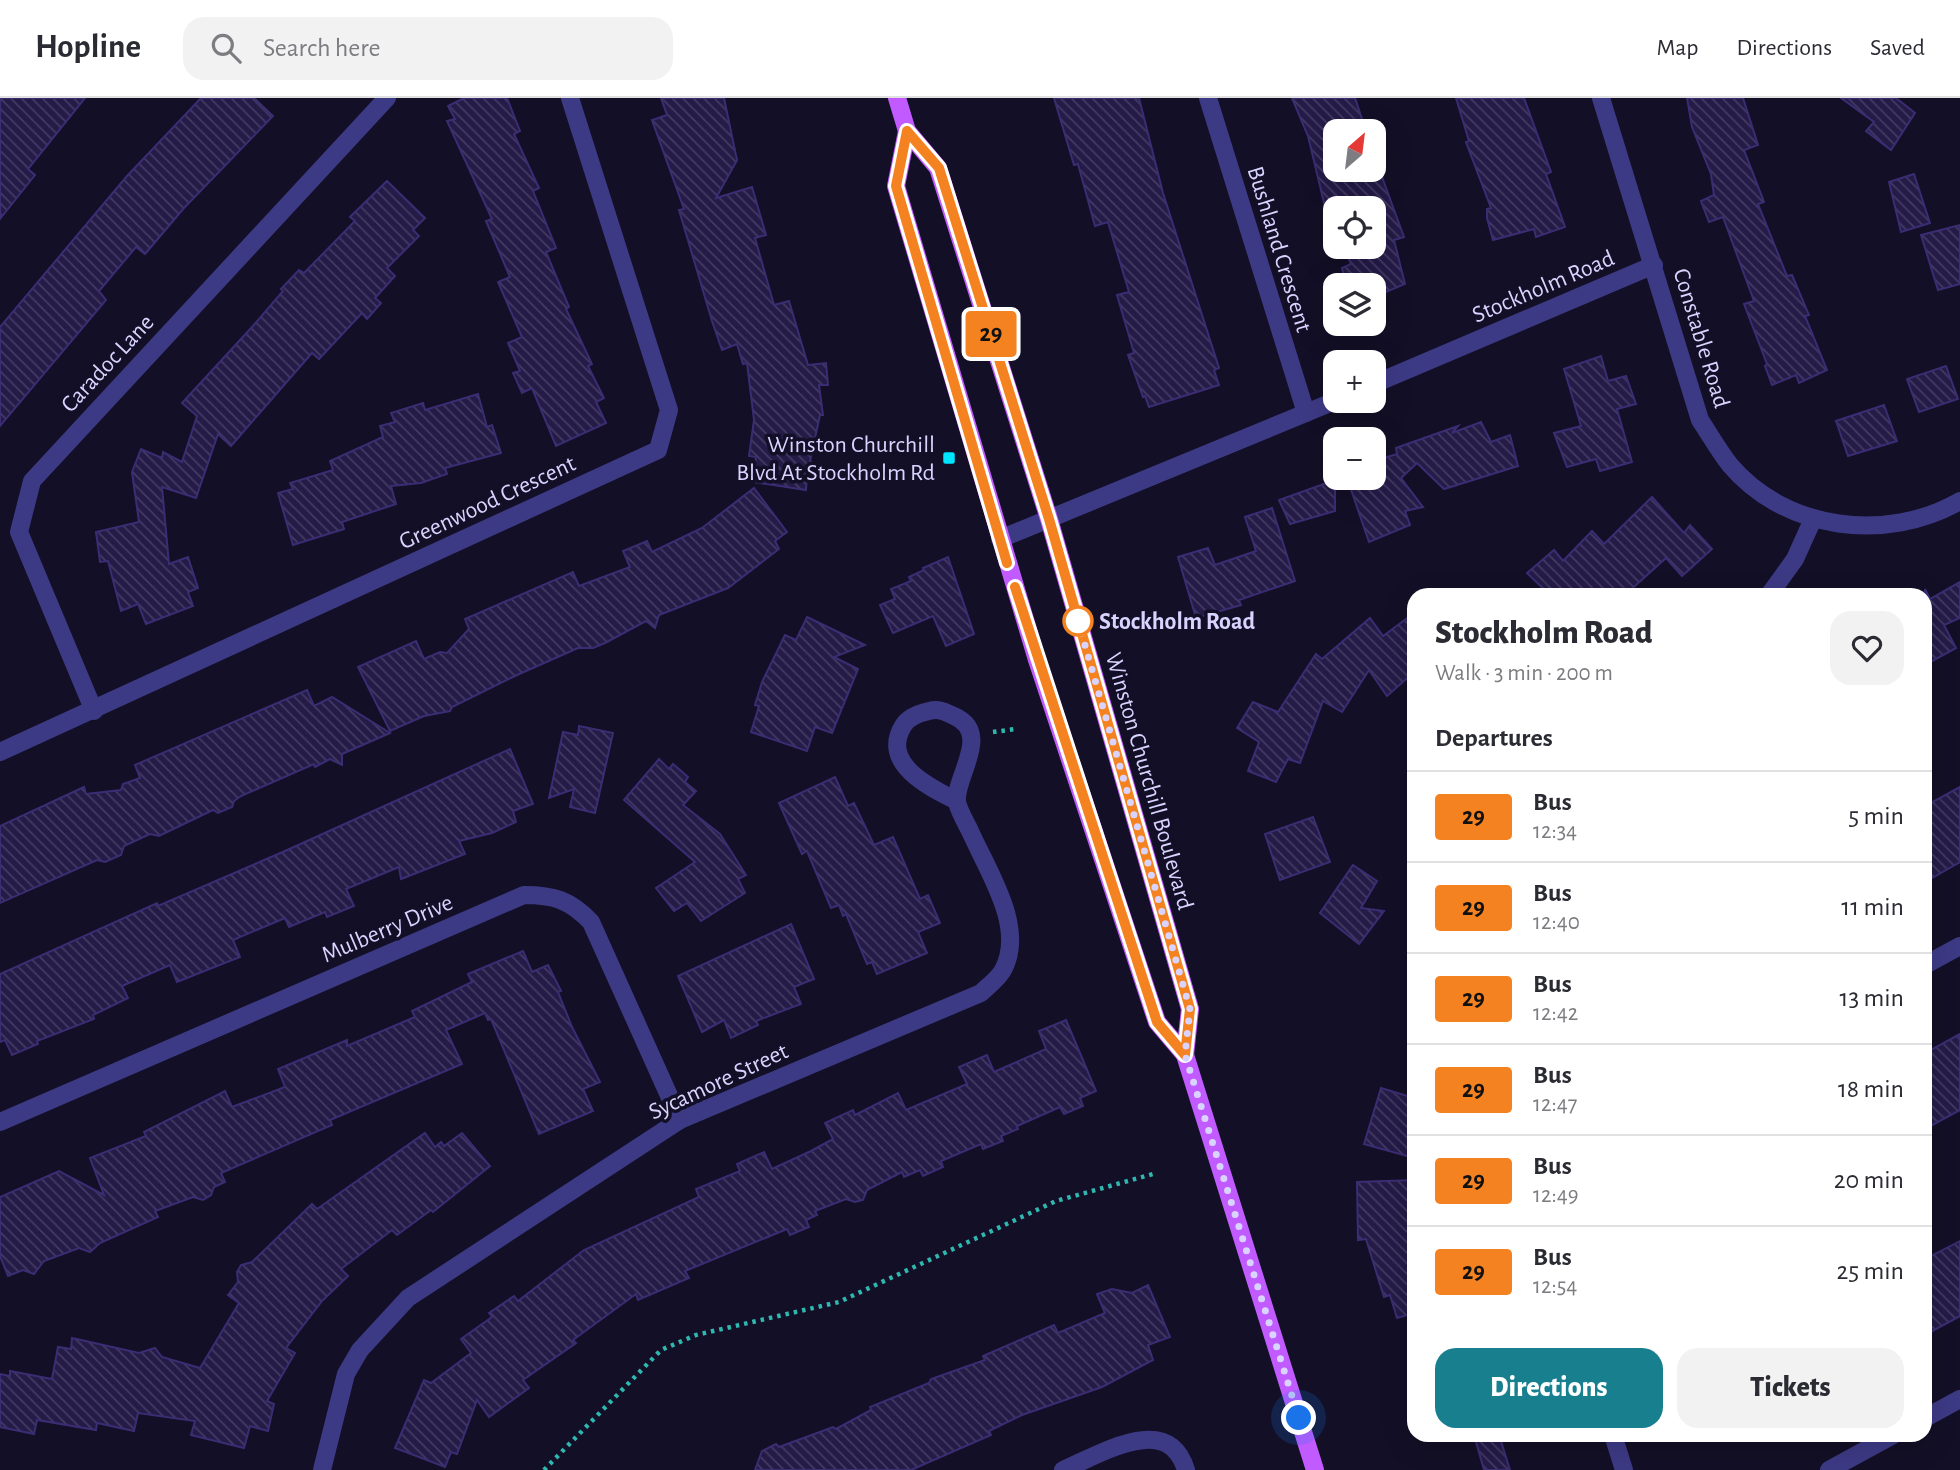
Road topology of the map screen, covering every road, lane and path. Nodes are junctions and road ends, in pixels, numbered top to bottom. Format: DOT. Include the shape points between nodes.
graph roads {
  1 [pos="387,98"];
  2 [pos="570,98"];
  3 [pos="897,98"];
  4 [pos="1208,98"];
  5 [pos="1601,98"];
  6 [pos="907,131"];
  7 [pos="1654,265"];
  8 [pos="1386,379"];
  9 [pos="1323,406"];
  10 [pos="1306,413"];
  11 [pos="1960,501"];
  12 [pos="1049,519"];
  13 [pos="1813,519"];
  14 [pos="1000,539"];
  15 [pos="1774,588"];
  16 [pos="94,711"];
  17 [pos="0,752"];
  18 [pos="957,801"];
  19 [pos="1960,946"];
  20 [pos="1932,961"];
  21 [pos="1185,1055"];
  22 [pos="680,1120"];
  23 [pos="0,1122"];
  24 [pos="1153,1174"];
  25 [pos="1960,1399"];
  26 [pos="1932,1414"];
  27 [pos="1615,1442"];
  28 [pos="1881,1442"];
  29 [pos="322,1470"];
  30 [pos="544,1470"];
  31 [pos="1063,1470"];
  32 [pos="1186,1470"];
  33 [pos="1315,1470"];
  34 [pos="1624,1470"];
  35 [pos="1829,1470"];
  1 -- 16 [label="street, Caradoc Lane" via="32,481 19,532"];
  2 -- 16 [label="street, Greenwood Crescent" via="669,410 658,450"];
  3 -- 6 [label="main road, Winston Churchill Boulevard"];
  4 -- 10 [label="street, Bushland Crescent"];
  5 -- 7 [label="street, Constable Road"];
  6 -- 12 [label="main road, Winston Churchill Boulevard" via="939,168"];
  6 -- 14 [label="main road, Winston Churchill Boulevard" via="896,186"];
  7 -- 8 [label="street, Stockholm Road"];
  7 -- 13 [label="street, Constable Road" via="1700,420 1731,466 1766,496"];
  9 -- 10 [label="street"];
  10 -- 12 [label="street"];
  11 -- 13 [label="street, Constable Road" via="1936,515 1889,525 1859,527"];
  12 -- 14 [label="street"];
  12 -- 21 [label="main road, Winston Churchill Boulevard" via="1190,1009"];
  13 -- 15 [label="street" via="1795,559"];
  14 -- 21 [label="main road, Winston Churchill Boulevard" via="1157,1022"];
  16 -- 17 [label="street, Greenwood Crescent"];
  18 -- 18 [label="street" via="969,761 971,734 961,719 938,709 917,713 903,725 897,744 903,765 923,784"];
  18 -- 22 [label="street, Sycamore Street" via="1009,922 1010,952 1002,973 981,993"];
  19 -- 20 [label="street"];
  21 -- 33 [label="main road, Winston Churchill Boulevard"];
  22 -- 23 [label="street, Mulberry Drive" via="591,922 576,906 552,895 524,895"];
  22 -- 29 [label="street, Sycamore Street" via="408,1298 359,1350 346,1374"];
  24 -- 30 [label="path" via="1056,1201 839,1302 695,1335 660,1350"];
  25 -- 26 [label="street"];
  27 -- 34 [label="street"];
  28 -- 35 [label="street"];
  31 -- 32 [label="street" via="1126,1443 1153,1438 1170,1444"];
}
